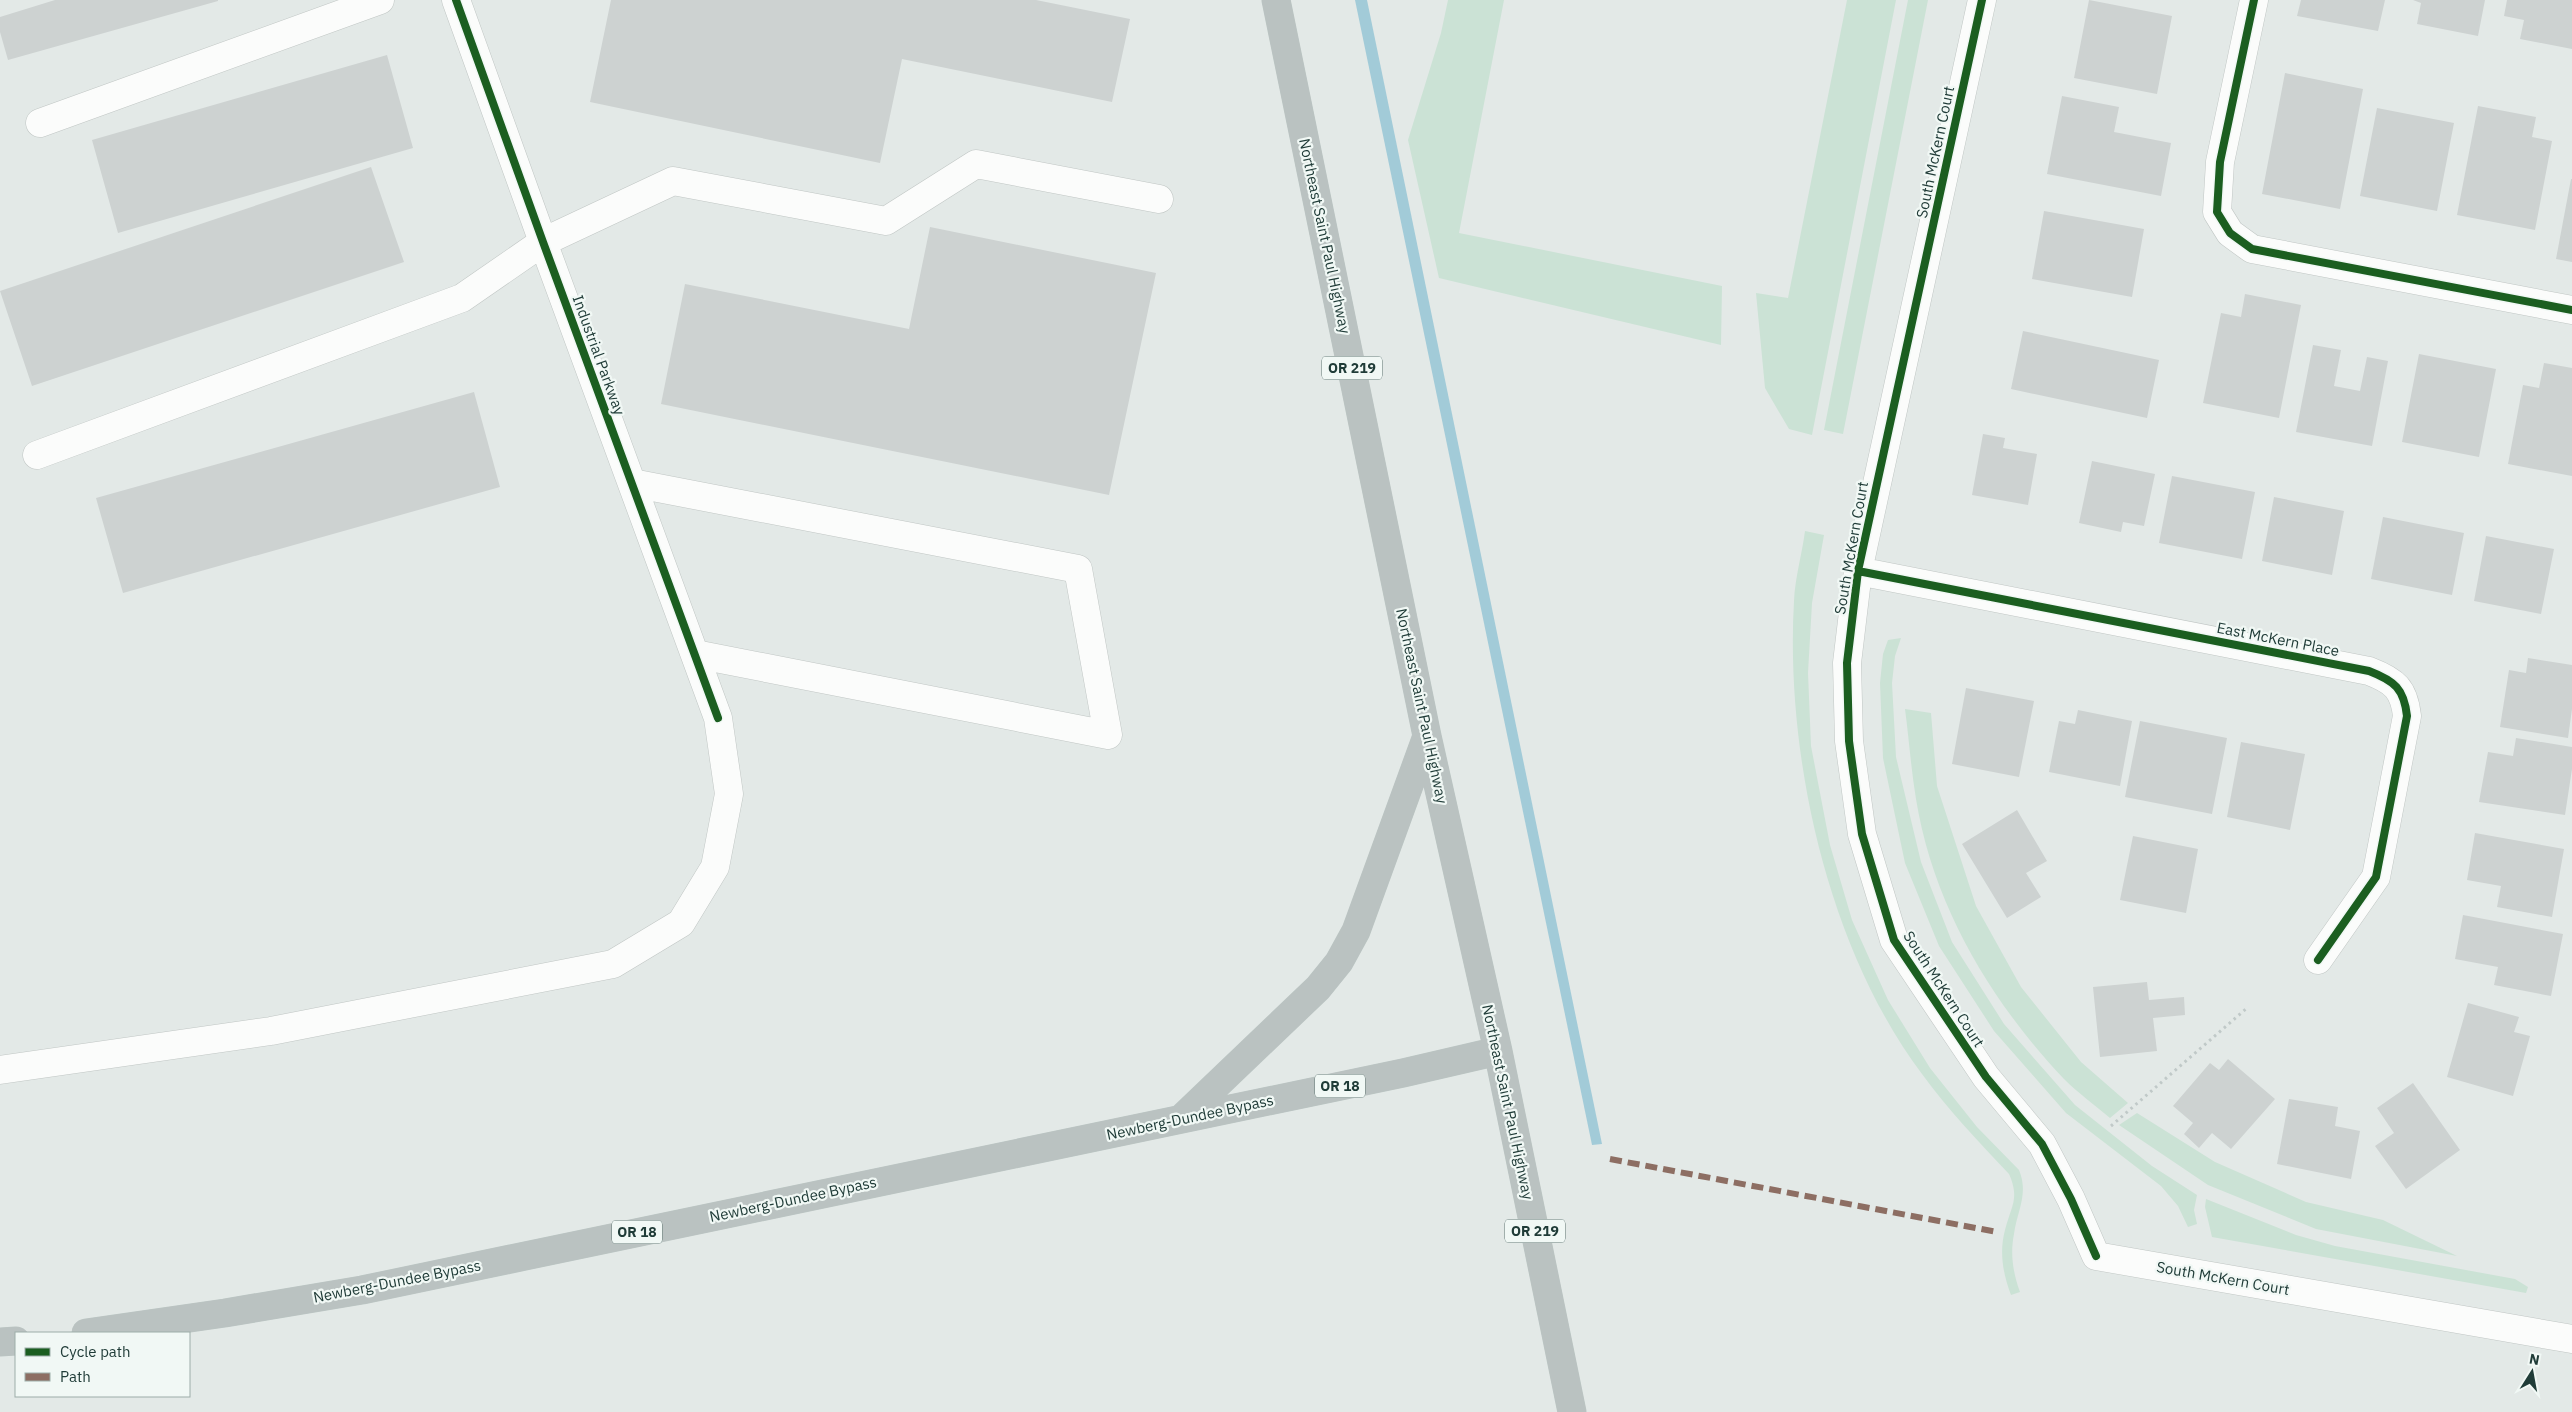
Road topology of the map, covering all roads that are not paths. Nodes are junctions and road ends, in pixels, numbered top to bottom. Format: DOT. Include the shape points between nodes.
graph roads {
  1 [pos="380,0"];
  2 [pos="456,0"];
  3 [pos="1276,0"];
  4 [pos="1982,0"];
  5 [pos="2254,0"];
  6 [pos="40,123"];
  7 [pos="1159,199"];
  8 [pos="543,242"];
  9 [pos="2572,310"];
  10 [pos="37,455"];
  11 [pos="632,483"];
  12 [pos="1858,571"];
  13 [pos="695,654"];
  14 [pos="1427,736"];
  15 [pos="2318,960"];
  16 [pos="1498,1051"];
  17 [pos="0,1070"];
  18 [pos="1182,1118"];
  19 [pos="93,1332"];
  20 [pos="2572,1339"];
  21 [pos="15,1341"];
  22 [pos="0,1342"];
  23 [pos="1572,1412"];
  1 -- 6 [label="street"];
  2 -- 8 [label="street, Industrial Parkway"];
  3 -- 14 [label="highway, Northeast Saint Paul Highway / OR 219"];
  4 -- 12 [label="street, South McKern Court"];
  5 -- 9 [label="street" via="2220,162 2217,212 2230,233 2252,249"];
  7 -- 8 [label="street" via="976,164 886,221 673,181"];
  8 -- 10 [label="street" via="462,298"];
  8 -- 11 [label="street, Industrial Parkway"];
  11 -- 13 [label="street, Industrial Parkway"];
  11 -- 13 [label="street" via="1078,568 1108,735"];
  12 -- 15 [label="street, East McKern Place" via="2360,669 2387,678 2399,689 2406,702 2407,716 2376,877"];
  12 -- 20 [label="street, South McKern Court" via="1847,663 1848,741 1862,834 1894,940 1986,1077 2042,1144 2071,1198 2096,1256"];
  13 -- 17 [label="street, Industrial Parkway" via="718,718 729,794 715,867 681,922 612,964 271,1031"];
  14 -- 16 [label="highway, Northeast Saint Paul Highway / OR 219"];
  14 -- 18 [label="highway" via="1356,931 1339,962 1318,988"];
  16 -- 18 [label="highway, Newberg-Dundee Bypass / OR 18"];
  16 -- 23 [label="highway, Northeast Saint Paul Highway / OR 219"];
  18 -- 19 [label="highway, Newberg-Dundee Bypass / OR 18" via="362,1290"];
  21 -- 22 [label="highway"];
}
